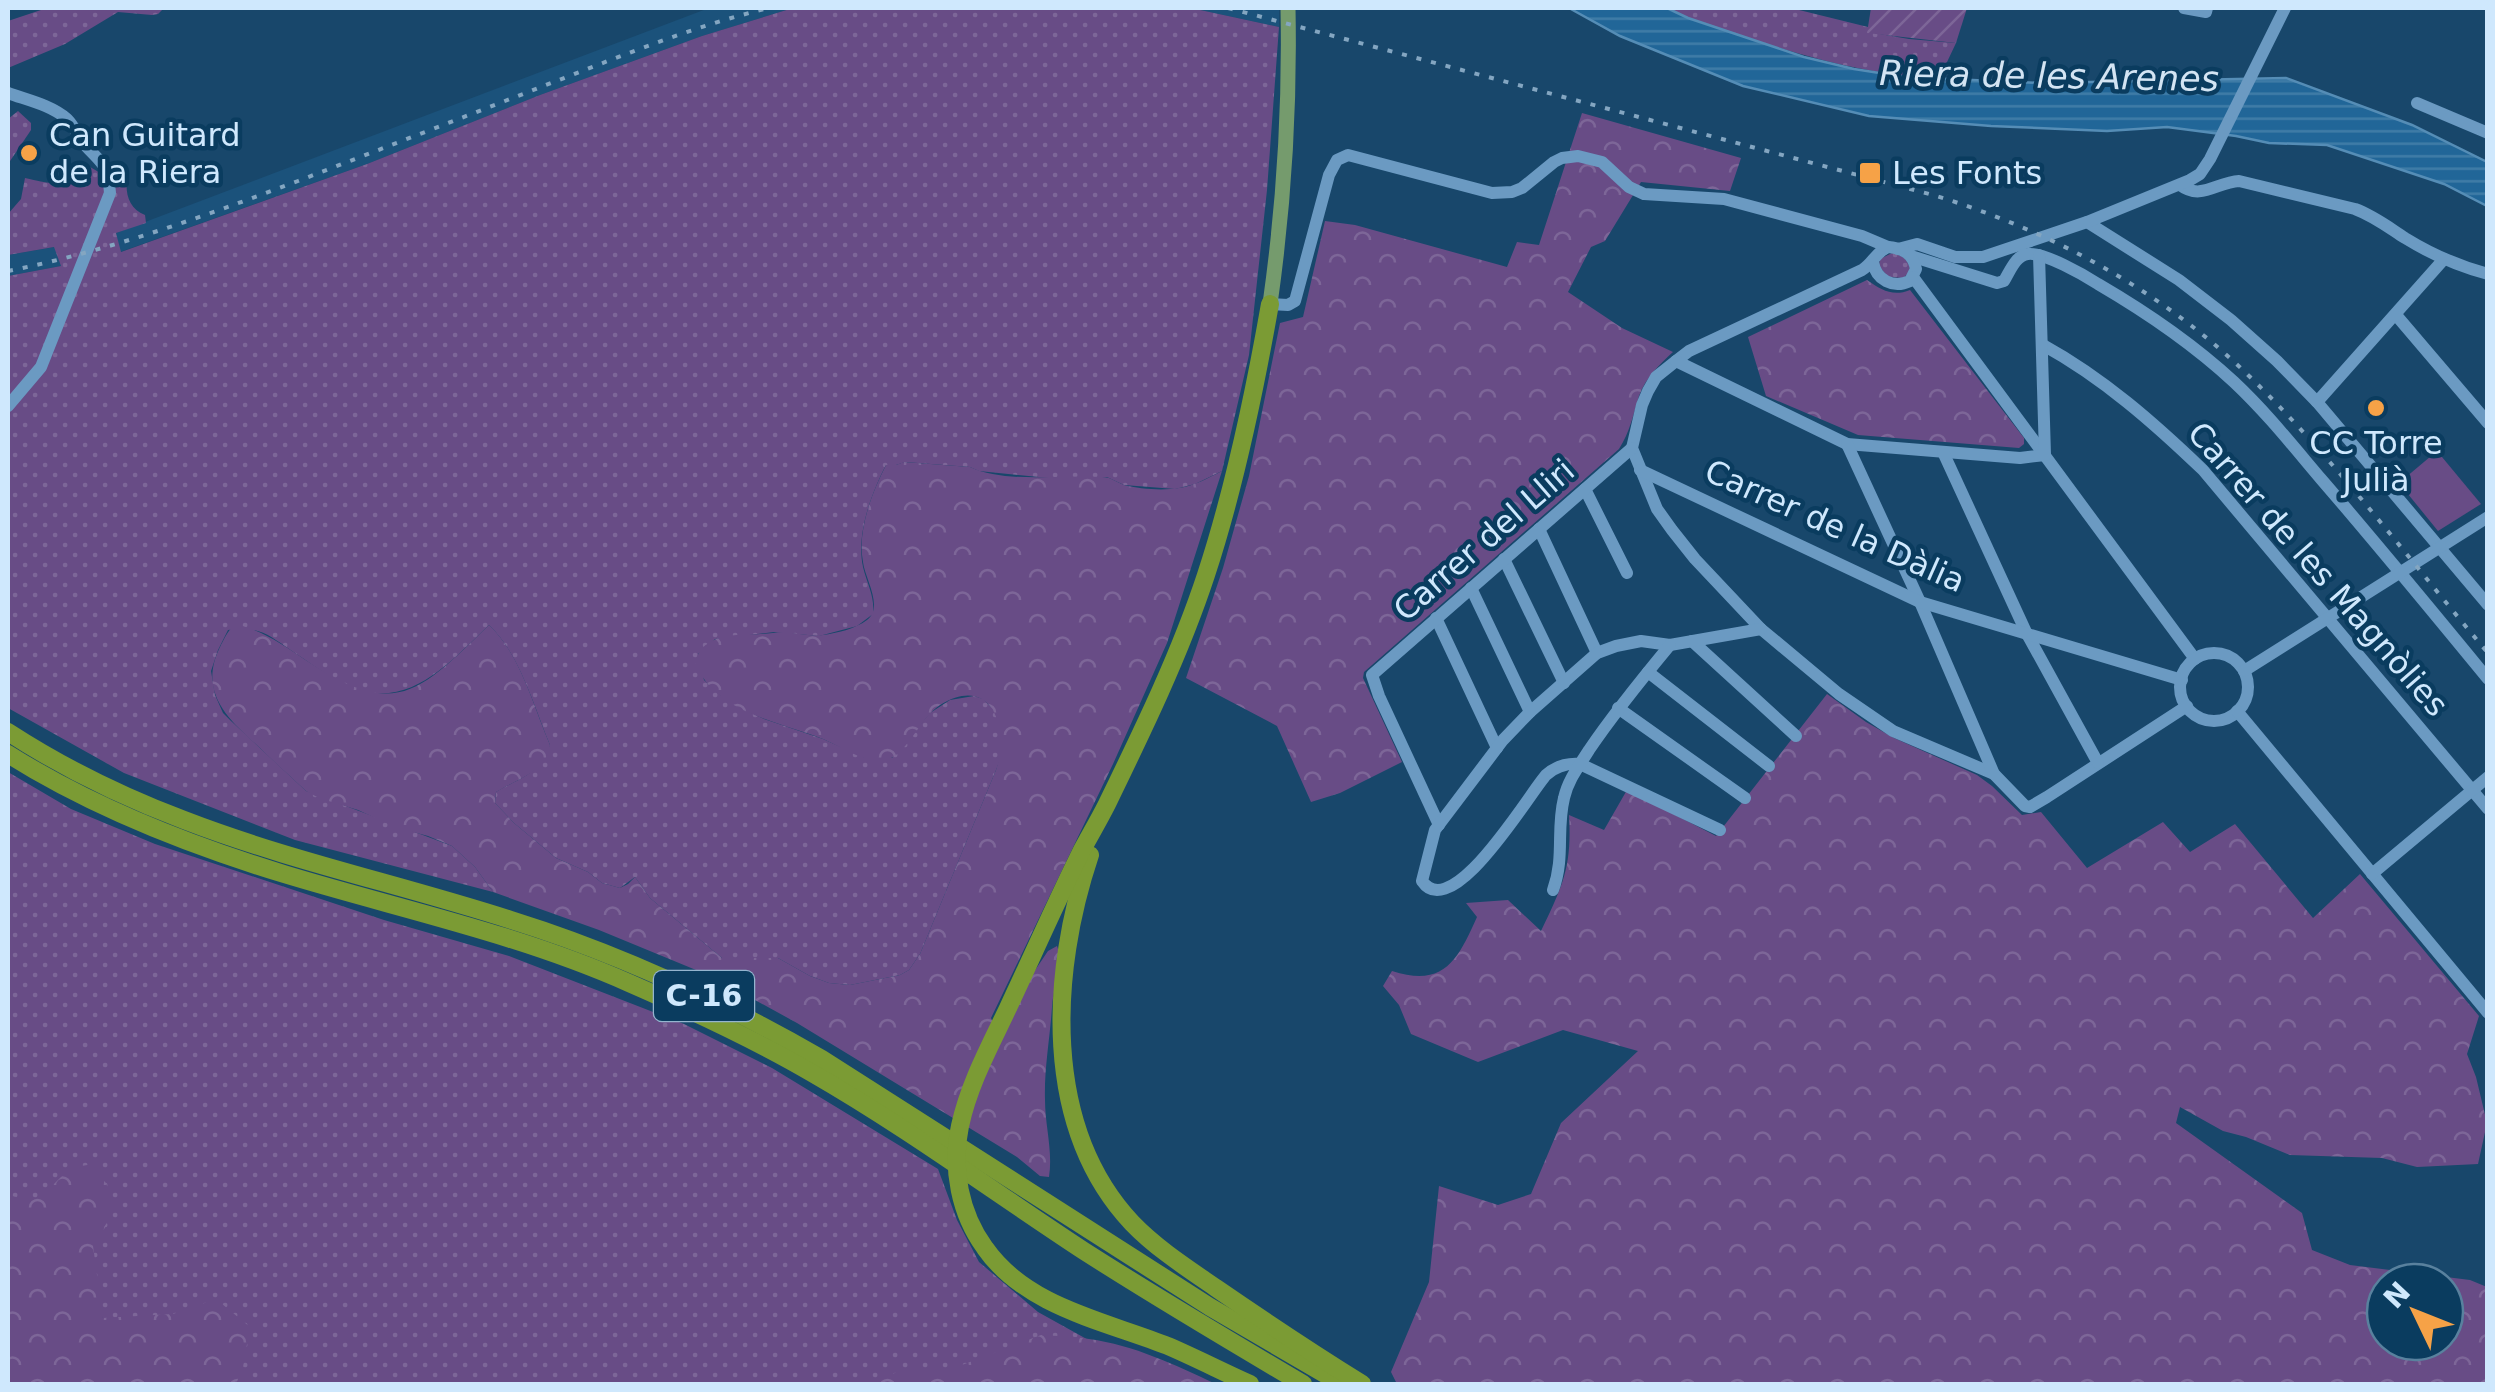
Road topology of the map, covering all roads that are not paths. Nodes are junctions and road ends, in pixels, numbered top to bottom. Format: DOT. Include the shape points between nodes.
graph roads {
  1 [pos="1288,8"];
  2 [pos="2184,8"];
  3 [pos="2285,8"];
  4 [pos="2206,10"];
  5 [pos="8,94"];
  6 [pos="2417,102"];
  7 [pos="2488,133"];
  8 [pos="2180,185"];
  9 [pos="2087,222"];
  10 [pos="1893,248"];
  11 [pos="1911,256"];
  12 [pos="2039,256"];
  13 [pos="2444,259"];
  14 [pos="1873,262"];
  15 [pos="2488,274"];
  16 [pos="1913,278"];
  17 [pos="1270,304"];
  18 [pos="2396,315"];
  19 [pos="2043,346"];
  20 [pos="1676,361"];
  21 [pos="2317,402"];
  22 [pos="8,406"];
  23 [pos="2488,422"];
  24 [pos="1847,444"];
  25 [pos="1632,448"];
  26 [pos="1943,452"];
  27 [pos="2045,456"];
  28 [pos="1640,470"];
  29 [pos="1586,489"];
  30 [pos="2488,517"];
  31 [pos="1539,529"];
  32 [pos="1504,559"];
  33 [pos="1627,573"];
  34 [pos="1471,588"];
  35 [pos="1920,602"];
  36 [pos="2488,605"];
  37 [pos="1436,618"];
  38 [pos="2328,618"];
  39 [pos="1761,629"];
  40 [pos="2026,632"];
  41 [pos="1692,642"];
  42 [pos="1670,646"];
  43 [pos="1597,654"];
  44 [pos="2195,659"];
  45 [pos="2244,671"];
  46 [pos="1648,672"];
  47 [pos="2488,679"];
  48 [pos="2182,680"];
  49 [pos="1564,683"];
  50 [pos="2187,706"];
  51 [pos="1618,708"];
  52 [pos="2237,711"];
  53 [pos="1530,712"];
  54 [pos="8,732"];
  55 [pos="1796,736"];
  56 [pos="1497,748"];
  57 [pos="8,754"];
  58 [pos="2098,763"];
  59 [pos="1580,764"];
  60 [pos="1769,766"];
  61 [pos="1994,774"];
  62 [pos="2488,778"];
  63 [pos="2472,790"];
  64 [pos="1745,798"];
  65 [pos="1105,808"];
  66 [pos="2488,809"];
  67 [pos="1438,825"];
  68 [pos="1720,830"];
  69 [pos="2372,874"];
  70 [pos="1553,890"];
  71 [pos="2488,1013"];
  72 [pos="1250,1384"];
  73 [pos="1303,1384"];
  74 [pos="1342,1384"];
  75 [pos="1362,1384"];
  1 -- 17 [label="main road" via="1284,184"];
  2 -- 4 [label="street"];
  3 -- 8 [label="street" via="2210,159"];
  5 -- 22 [label="street" via="64,117 108,170 110,193 41,367"];
  6 -- 7 [label="street"];
  8 -- 9 [label="street"];
  8 -- 13 [label="street" via="2200,193 2239,181 2355,209"];
  9 -- 10 [label="street" via="1982,258 1917,244"];
  9 -- 21 [label="street" via="2232,320"];
  10 -- 11 [label="street"];
  10 -- 14 [label="street" via="1878,252"];
  10 -- 17 [label="street" via="1724,199 1644,194 1602,162 1578,156 1562,158 1522,188 1504,193 1342,156 1329,174 1295,301"];
  11 -- 12 [label="street" via="1997,283 2026,253"];
  11 -- 16 [label="street"];
  12 -- 19 [label="street"];
  12 -- 47 [label="street" via="2140,308 2234,382"];
  13 -- 15 [label="street"];
  13 -- 18 [label="street"];
  14 -- 16 [label="street" via="1886,282 1900,285"];
  14 -- 20 [label="street"];
  16 -- 27 [label="street"];
  17 -- 65 [label="highway" via="1241,450 1205,578"];
  18 -- 21 [label="street"];
  18 -- 23 [label="street"];
  19 -- 27 [label="street"];
  19 -- 38 [label="street, Carrer de les Magnòlies" via="2167,436"];
  20 -- 24 [label="street"];
  20 -- 25 [label="street" via="1648,391"];
  21 -- 36 [label="street"];
  24 -- 26 [label="street"];
  24 -- 35 [label="street"];
  25 -- 28 [label="street"];
  25 -- 29 [label="street, Carrer del Lliri"];
  26 -- 27 [label="street"];
  26 -- 40 [label="street"];
  27 -- 44 [label="street"];
  28 -- 35 [label="street, Carrer de la Dàlia"];
  28 -- 39 [label="street" via="1672,530"];
  29 -- 31 [label="street, Carrer del Lliri"];
  29 -- 33 [label="street"];
  30 -- 38 [label="street"];
  31 -- 32 [label="street, Carrer del Lliri"];
  31 -- 43 [label="street"];
  32 -- 34 [label="street, Carrer del Lliri"];
  32 -- 49 [label="street"];
  34 -- 37 [label="street, Carrer del Lliri"];
  34 -- 53 [label="street"];
  35 -- 40 [label="street, Carrer de la Dàlia"];
  35 -- 61 [label="street"];
  37 -- 56 [label="street"];
  37 -- 67 [label="street, Carrer del Lliri" via="1372,675"];
  38 -- 45 [label="street"];
  38 -- 63 [label="street, Carrer de les Magnòlies"];
  39 -- 41 [label="street"];
  39 -- 61 [label="street" via="1893,731"];
  40 -- 48 [label="street, Carrer de la Dàlia"];
  40 -- 58 [label="street"];
  41 -- 42 [label="street"];
  41 -- 55 [label="street"];
  42 -- 43 [label="street" via="1641,642"];
  42 -- 46 [label="street"];
  43 -- 49 [label="street"];
  44 -- 45 [label="street" via="2220,653"];
  44 -- 48 [label="street"];
  45 -- 52 [label="street" via="2247,696"];
  46 -- 51 [label="street"];
  46 -- 60 [label="street"];
  48 -- 50 [label="street"];
  49 -- 53 [label="street"];
  50 -- 52 [label="street" via="2214,720"];
  50 -- 58 [label="street"];
  51 -- 59 [label="street"];
  51 -- 64 [label="street"];
  52 -- 69 [label="street"];
  53 -- 56 [label="street"];
  54 -- 74 [label="highway, C-16" via="183,820 512,920 626,961 749,1018"];
  56 -- 67 [label="street"];
  57 -- 73 [label="highway, C-16" via="176,838 563,958 696,1013 813,1074"];
  58 -- 61 [label="street" via="2030,807"];
  59 -- 67 [label="street" via="1546,775 1482,860 1455,884 1435,891 1422,881"];
  59 -- 68 [label="street"];
  59 -- 70 [label="street" via="1560,812 1562,855"];
  62 -- 63 [label="street"];
  63 -- 66 [label="street, Carrer de les Magnòlies"];
  63 -- 69 [label="street"];
  65 -- 72 [label="highway" via="971,1088 958,1132 962,1202 986,1250 1028,1288"];
  65 -- 75 [label="highway" via="1073,917 1062,1001 1067,1080 1082,1143 1104,1187 1150,1240"];
  69 -- 71 [label="street"];
}
